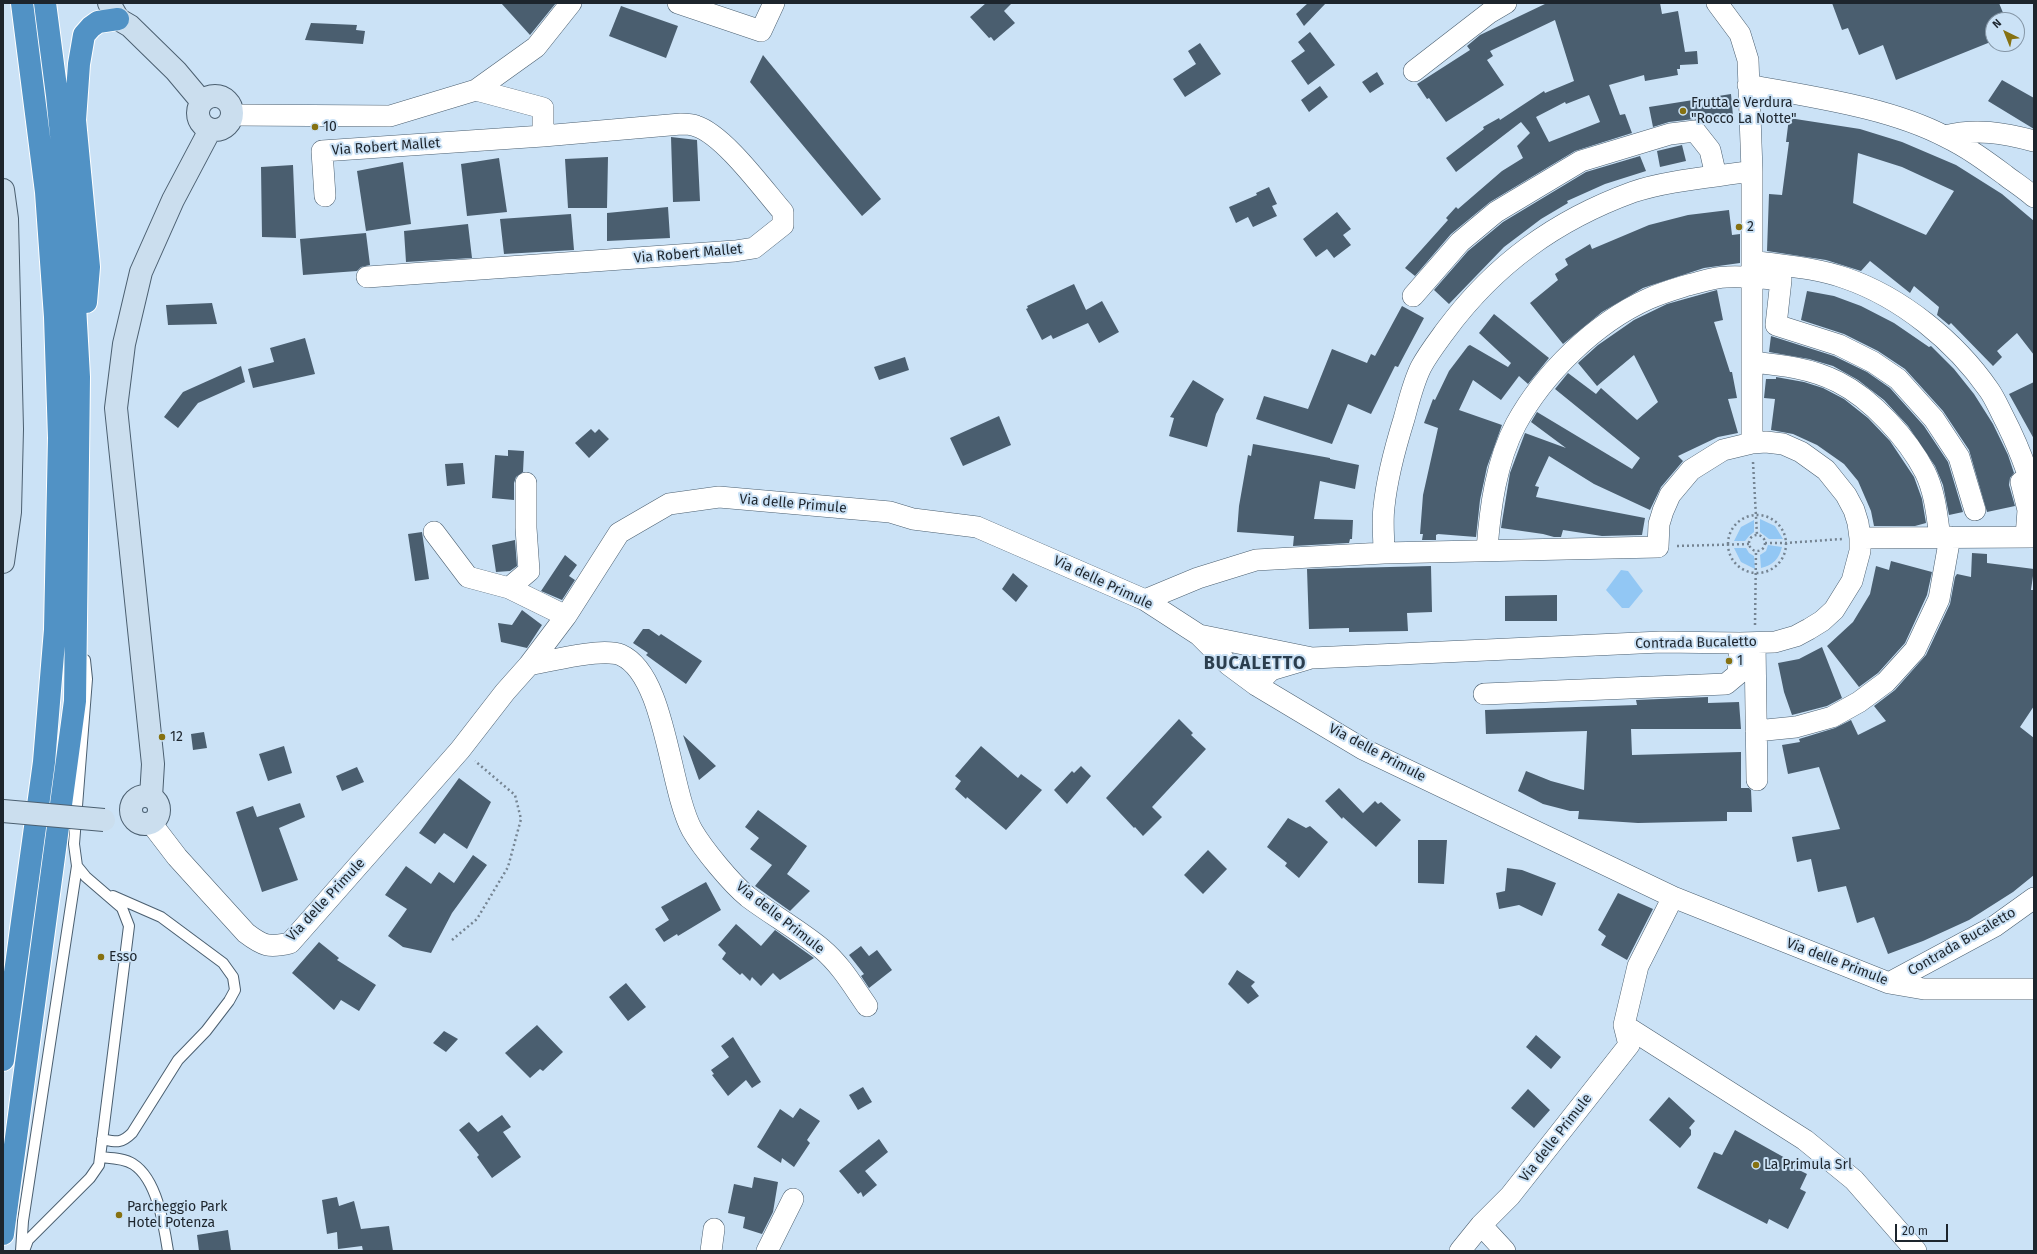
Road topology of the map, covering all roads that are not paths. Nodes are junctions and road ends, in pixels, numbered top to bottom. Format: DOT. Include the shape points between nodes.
graph roads {
  1 [pos="22,3"];
  2 [pos="45,3"];
  3 [pos="571,3"];
  4 [pos="678,3"];
  5 [pos="1506,3"];
  6 [pos="1717,3"];
  7 [pos="769,5"];
  8 [pos="114,11"];
  9 [pos="1414,70"];
  10 [pos="1748,85"];
  11 [pos="476,90"];
  12 [pos="202,102"];
  13 [pos="232,115"];
  14 [pos="210,130"];
  15 [pos="543,136"];
  16 [pos="1945,136"];
  17 [pos="2031,145"];
  18 [pos="1752,172"];
  19 [pos="1716,176"];
  20 [pos="3,190"];
  21 [pos="325,196"];
  22 [pos="2034,197"];
  23 [pos="1752,269"];
  24 [pos="367,277"];
  25 [pos="1781,280"];
  26 [pos="1413,296"];
  27 [pos="1752,362"];
  28 [pos="79,377"];
  29 [pos="1752,455"];
  30 [pos="526,483"];
  31 [pos="2034,496"];
  32 [pos="1975,510"];
  33 [pos="434,532"];
  34 [pos="2030,537"];
  35 [pos="1945,538"];
  36 [pos="1847,539"];
  37 [pos="1487,550"];
  38 [pos="1384,552"];
  39 [pos="3,562"];
  40 [pos="509,588"];
  41 [pos="77,594"];
  42 [pos="1145,600"];
  43 [pos="566,616"];
  44 [pos="1199,635"];
  45 [pos="1748,643"];
  46 [pos="1312,658"];
  47 [pos="528,665"];
  48 [pos="1256,685"];
  49 [pos="1484,694"];
  50 [pos="1756,731"];
  51 [pos="1757,780"];
  52 [pos="151,797"];
  53 [pos="3,811"];
  54 [pos="131,813"];
  55 [pos="151,823"];
  56 [pos="77,866"];
  57 [pos="101,891"];
  58 [pos="1672,897"];
  59 [pos="2034,898"];
  60 [pos="1889,983"];
  61 [pos="2034,988"];
  62 [pos="866,1006"];
  63 [pos="1624,1025"];
  64 [pos="3,1060"];
  65 [pos="102,1139"];
  66 [pos="100,1157"];
  67 [pos="793,1199"];
  68 [pos="1481,1225"];
  69 [pos="714,1229"];
  70 [pos="3,1234"];
  71 [pos="22,1251"];
  72 [pos="168,1251"];
  73 [pos="711,1251"];
  74 [pos="767,1251"];
  75 [pos="1460,1251"];
  76 [pos="1505,1251"];
  77 [pos="1916,1251"];
  1 -- 64 [label="highway" via="46,192 55,317 59,438 54,630 44,754"];
  2 -- 28 [label="highway" via="71,234"];
  3 -- 11 [label="street" via="536,47"];
  4 -- 7 [label="street" via="761,31"];
  5 -- 9 [label="street"];
  6 -- 10 [label="street" via="1740,34 1748,60"];
  8 -- 12 [label="street" via="176,71"];
  8 -- 28 [label="highway" via="84,35 79,64 75,120 89,267"];
  10 -- 16 [label="street" via="1820,98 1885,114"];
  10 -- 18 [label="street"];
  11 -- 13 [label="street" via="390,116"];
  11 -- 15 [label="street" via="543,108"];
  12 -- 13 [label="street" via="211,97 222,98 230,104"];
  12 -- 14 [label="street" via="199,107 199,119 201,124"];
  13 -- 14 [label="street" via="231,121 222,129"];
  14 -- 52 [label="street" via="173,200 141,272 124,344 116,408 153,764"];
  15 -- 21 [label="street, Via Robert Mallet" via="322,151"];
  15 -- 24 [label="street, Via Robert Mallet" via="681,124 695,126 709,132 734,156 783,212 783,225 754,248 735,251"];
  16 -- 17 [label="street" via="1962,132 2008,134"];
  16 -- 22 [label="street" via="1976,154"];
  18 -- 19 [label="street"];
  18 -- 23 [label="street"];
  19 -- 26 [label="street" via="1710,150 1695,131 1670,134 1581,161 1496,212 1460,242"];
  19 -- 38 [label="street" via="1634,192 1583,213 1526,247 1466,302 1421,366 1413,386 1389,477 1384,508"];
  20 -- 39 [label="street" via="7,219 12,429 10,512"];
  23 -- 25 [label="street"];
  23 -- 27 [label="street"];
  23 -- 31 [label="street" via="1816,270 1877,291 1911,311 1955,350 1989,390 2014,437 2027,468"];
  23 -- 37 [label="street" via="1701,281 1648,298 1606,324 1555,372 1532,400 1516,425 1505,450 1490,511"];
  25 -- 32 [label="street" via="1776,325 1839,345 1873,362 1898,380 1934,419 1959,457"];
  25 -- 34 [label="street" via="1814,283 1840,289 1872,302 1903,321 1948,357 1981,396 2006,440 2028,510"];
  27 -- 29 [label="street"];
  27 -- 35 [label="street" via="1810,371 1838,382 1870,404 1893,425 1926,473"];
  28 -- 41 [label="highway"];
  29 -- 36 [label="street, Contrada Bucaletto" via="1783,444 1801,452 1826,470 1846,495 1858,523"];
  29 -- 37 [label="street, Contrada Bucaletto" via="1722,450 1691,470 1670,495 1662,511 1658,547"];
  30 -- 40 [label="street" via="529,571"];
  33 -- 40 [label="street" via="468,577"];
  34 -- 35 [label="street"];
  35 -- 36 [label="street"];
  35 -- 50 [label="street" via="1939,599 1915,650 1886,682 1859,702 1832,716 1796,727"];
  36 -- 45 [label="street, Contrada Bucaletto" via="1860,551 1852,581 1834,610 1822,621 1796,636 1775,642"];
  37 -- 38 [label="street"];
  38 -- 42 [label="street" via="1256,560 1198,578"];
  40 -- 43 [label="street"];
  41 -- 56 [label="lane" via="87,679 74,844"];
  41 -- 70 [label="highway" via="75,701"];
  42 -- 43 [label="street, Via delle Primule" via="976,527 913,519 890,512 719,497 669,504 619,533"];
  42 -- 44 [label="street, Via delle Primule"];
  43 -- 47 [label="street, Via delle Primule"];
  44 -- 46 [label="street"];
  44 -- 48 [label="street, Via delle Primule" via="1229,665"];
  45 -- 46 [label="street, Contrada Bucaletto" via="1661,642"];
  45 -- 49 [label="street" via="1738,674 1726,684"];
  45 -- 50 [label="street"];
  46 -- 48 [label="street" via="1270,670"];
  47 -- 55 [label="street, Via delle Primule" via="460,750 290,943 274,947 259,943 246,933 177,857"];
  47 -- 62 [label="street, Via delle Primule" via="603,652 621,655 639,670 650,690 666,739 679,798 692,830 714,861 747,896 822,949 843,971"];
  48 -- 58 [label="street, Via delle Primule" via="1363,749"];
  50 -- 51 [label="street"];
  52 -- 54 [label="street" via="139,797 131,807"];
  52 -- 55 [label="street" via="159,806 159,813"];
  53 -- 54 [label="street, bridge" via="104,820 119,819"];
  54 -- 55 [label="street" via="139,823"];
  56 -- 57 [label="lane"];
  56 -- 71 [label="lane" via="23,1221"];
  57 -- 65 [label="lane" via="122,908 129,926"];
  57 -- 65 [label="lane" via="161,917 223,963 233,977 234,990 229,1001 206,1030 178,1060 132,1133 125,1140 116,1142"];
  58 -- 60 [label="street, Via delle Primule"];
  58 -- 63 [label="street, Via delle Primule" via="1638,966"];
  59 -- 60 [label="street, Contrada Bucaletto" via="1995,926"];
  60 -- 61 [label="street, Via delle Primule" via="1924,989"];
  63 -- 68 [label="street, Via delle Primule" via="1629,1045 1510,1196"];
  63 -- 77 [label="street" via="1805,1140 1854,1180"];
  65 -- 66 [label="lane"];
  66 -- 71 [label="lane" via="99,1165 90,1178 28,1240"];
  66 -- 72 [label="lane" via="133,1164 144,1176 157,1197"];
  67 -- 74 [label="street"];
  68 -- 75 [label="street, Via delle Primule"];
  68 -- 76 [label="street"];
  69 -- 73 [label="street"];
}
